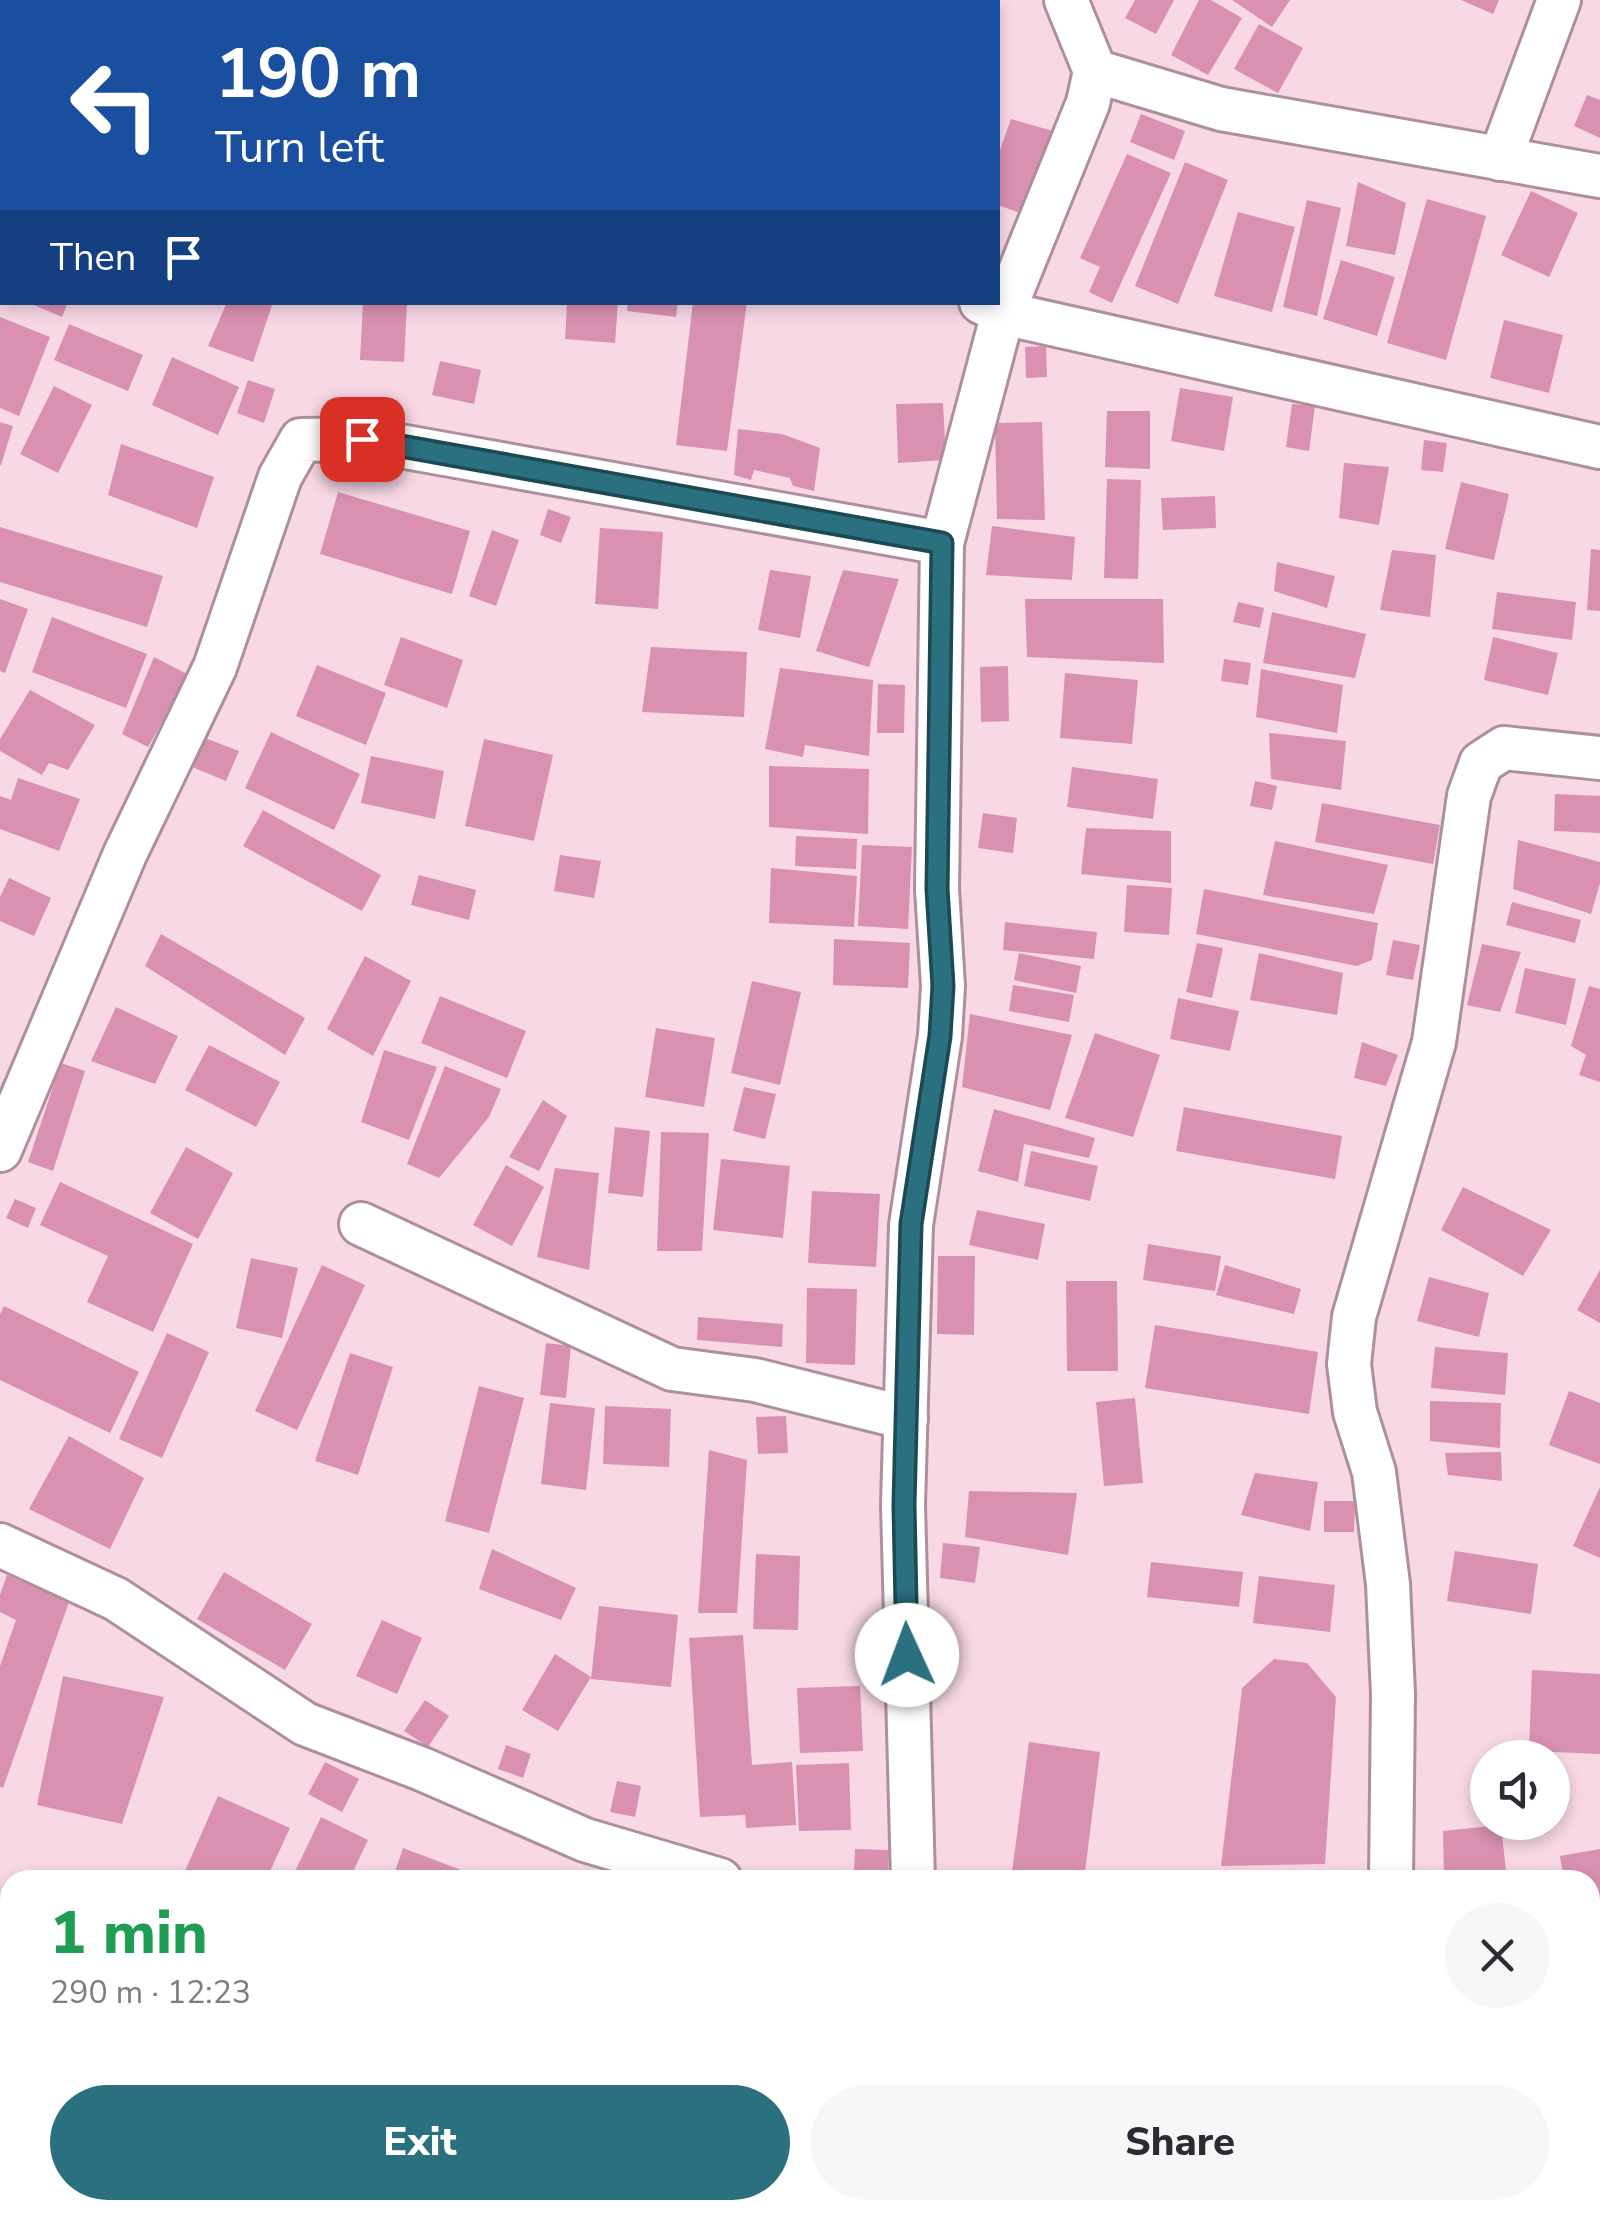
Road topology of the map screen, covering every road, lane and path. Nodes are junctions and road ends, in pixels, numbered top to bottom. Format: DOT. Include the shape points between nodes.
graph roads {
  1 [pos="1066,0"];
  2 [pos="1559,0"];
  3 [pos="1095,71"];
  4 [pos="1500,160"];
  5 [pos="1600,176"];
  6 [pos="1000,291"];
  7 [pos="992,308"];
  8 [pos="1600,447"];
  9 [pos="942,543"];
  10 [pos="1600,758"];
  11 [pos="0,1150"];
  12 [pos="361,1224"];
  13 [pos="906,1418"];
  14 [pos="0,1545"];
  15 [pos="686,1870"];
  16 [pos="913,1870"];
  17 [pos="1390,1870"];
  1 -- 3 [label="street"];
  2 -- 4 [label="street"];
  3 -- 4 [label="street" via="1222,109"];
  3 -- 6 [label="street" via="1088,103"];
  4 -- 5 [label="street"];
  7 -- 8 [label="street"];
  7 -- 9 [label="street"];
  9 -- 11 [label="street" via="362,439 301,440 280,477 215,667 125,854"];
  9 -- 13 [label="street" via="937,889 943,986 911,1224"];
  10 -- 17 [label="street" via="1504,748 1481,763 1469,796 1434,1042 1354,1317 1348,1364 1374,1472 1388,1584"];
  12 -- 13 [label="street" via="672,1370 755,1380"];
  13 -- 16 [label="street"];
  14 -- 15 [label="street" via="116,1599 304,1724 585,1840"];
}
